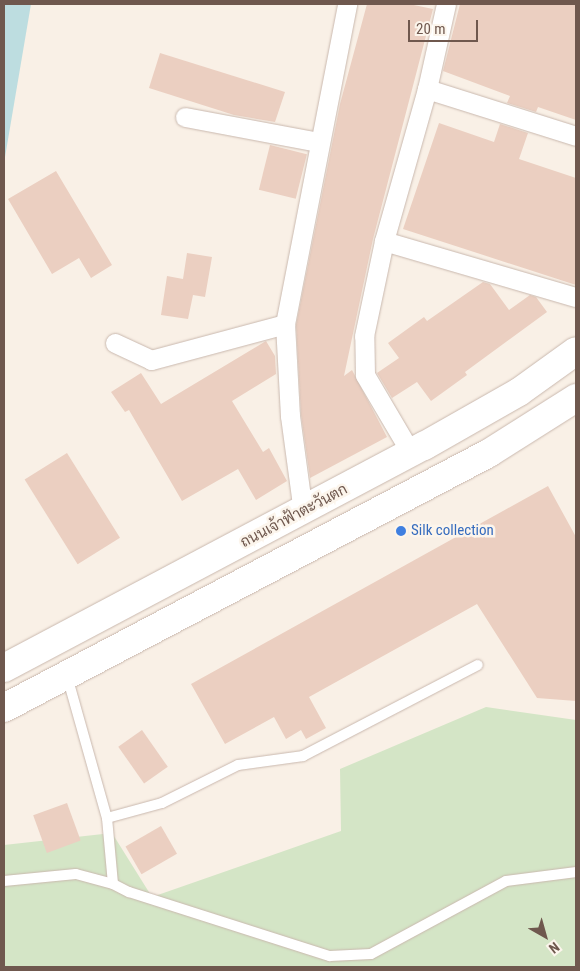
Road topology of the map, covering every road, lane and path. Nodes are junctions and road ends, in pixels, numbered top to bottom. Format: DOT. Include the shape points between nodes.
graph roads {
  1 [pos="347,4"];
  2 [pos="446,4"];
  3 [pos="427,89"];
  4 [pos="185,117"];
  5 [pos="576,136"];
  6 [pos="318,142"];
  7 [pos="384,241"];
  8 [pos="576,297"];
  9 [pos="285,324"];
  10 [pos="115,343"];
  11 [pos="576,351"];
  12 [pos="576,398"];
  13 [pos="411,454"];
  14 [pos="303,512"];
  15 [pos="478,665"];
  16 [pos="4,668"];
  17 [pos="67,675"];
  18 [pos="4,708"];
  19 [pos="108,818"];
  20 [pos="576,872"];
  21 [pos="4,881"];
  22 [pos="113,884"];
  1 -- 6 [label="street"];
  2 -- 3 [label="street"];
  3 -- 5 [label="street"];
  3 -- 7 [label="street"];
  4 -- 6 [label="street"];
  6 -- 9 [label="street"];
  7 -- 8 [label="street"];
  7 -- 13 [label="street" via="364,336 365,376"];
  9 -- 10 [label="street" via="151,360"];
  9 -- 14 [label="street" via="290,416"];
  11 -- 13 [label="main road, ถนนเจ้าฟ้าตะวันตก" via="520,392"];
  12 -- 17 [label="main road" via="489,453"];
  13 -- 14 [label="main road, ถนนเจ้าฟ้าตะวันตก"];
  14 -- 16 [label="main road, ถนนเจ้าฟ้าตะวันตก"];
  15 -- 19 [label="lane" via="303,756 238,765 162,803"];
  17 -- 18 [label="main road"];
  17 -- 19 [label="lane"];
  19 -- 22 [label="lane"];
  20 -- 22 [label="lane" via="506,881 370,954 330,956 129,892"];
  21 -- 22 [label="lane" via="76,874"];
}
